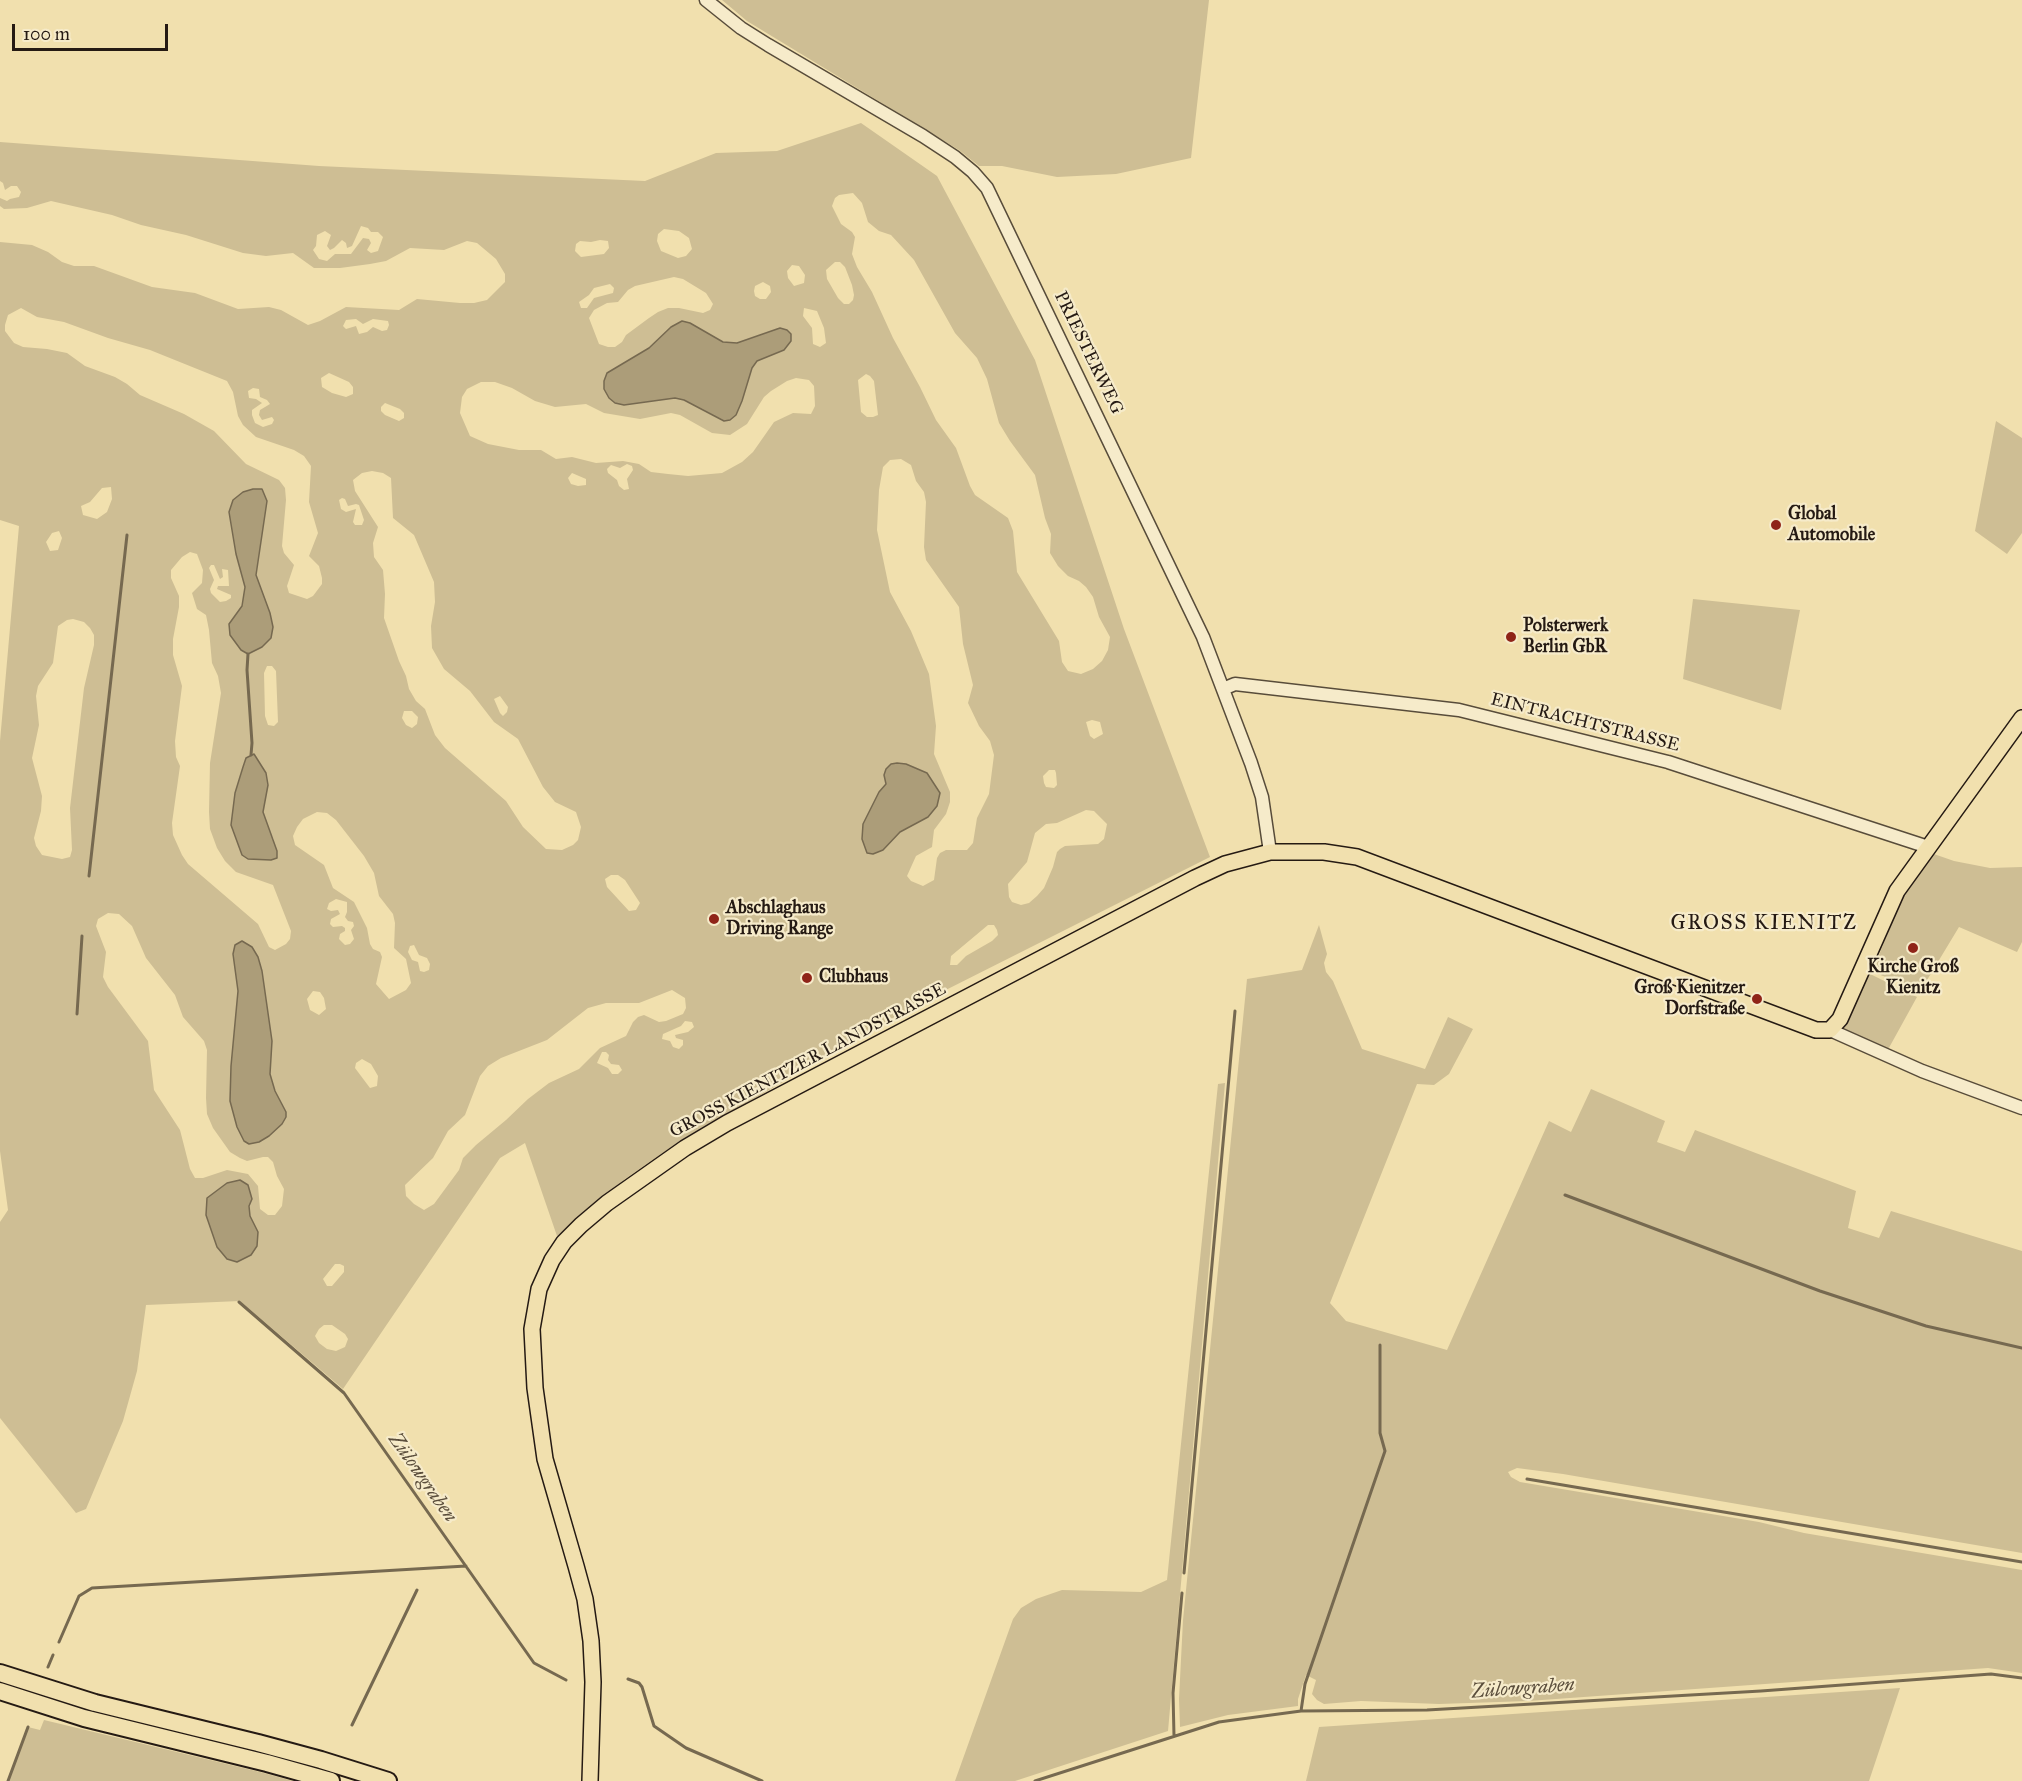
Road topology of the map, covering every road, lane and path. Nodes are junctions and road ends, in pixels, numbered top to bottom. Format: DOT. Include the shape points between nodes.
graph roads {
  1 [pos="706,0"];
  2 [pos="1223,689"];
  3 [pos="2022,718"];
  4 [pos="1928,847"];
  5 [pos="1270,852"];
  6 [pos="1830,1030"];
  7 [pos="2022,1108"];
  8 [pos="0,1673"];
  9 [pos="0,1691"];
  10 [pos="332,1781"];
  11 [pos="388,1781"];
  12 [pos="590,1781"];
  1 -- 2 [label="street, PRIESTERWEG" via="741,28 955,157 987,188 1192,612"];
  2 -- 4 [label="street, EINTRACHTSTRASSE" via="1235,684 1449,708 1668,762"];
  2 -- 5 [label="street, PRIESTERWEG" via="1262,797"];
  3 -- 4 [label="main road"];
  4 -- 6 [label="main road" via="1897,891 1840,1019"];
  5 -- 6 [label="main road" via="1324,852 1357,857 1816,1030"];
  5 -- 12 [label="main road, GROSS KIENITZER LANDSTRASSE" via="1225,864 1157,898 705,1135 607,1203 564,1242 539,1289 532,1348 545,1459 589,1620 593,1682"];
  6 -- 7 [label="street" via="1922,1071"];
  8 -- 11 [label="highway" via="95,1703 268,1745"];
  9 -- 10 [label="highway" via="84,1718"];
}
